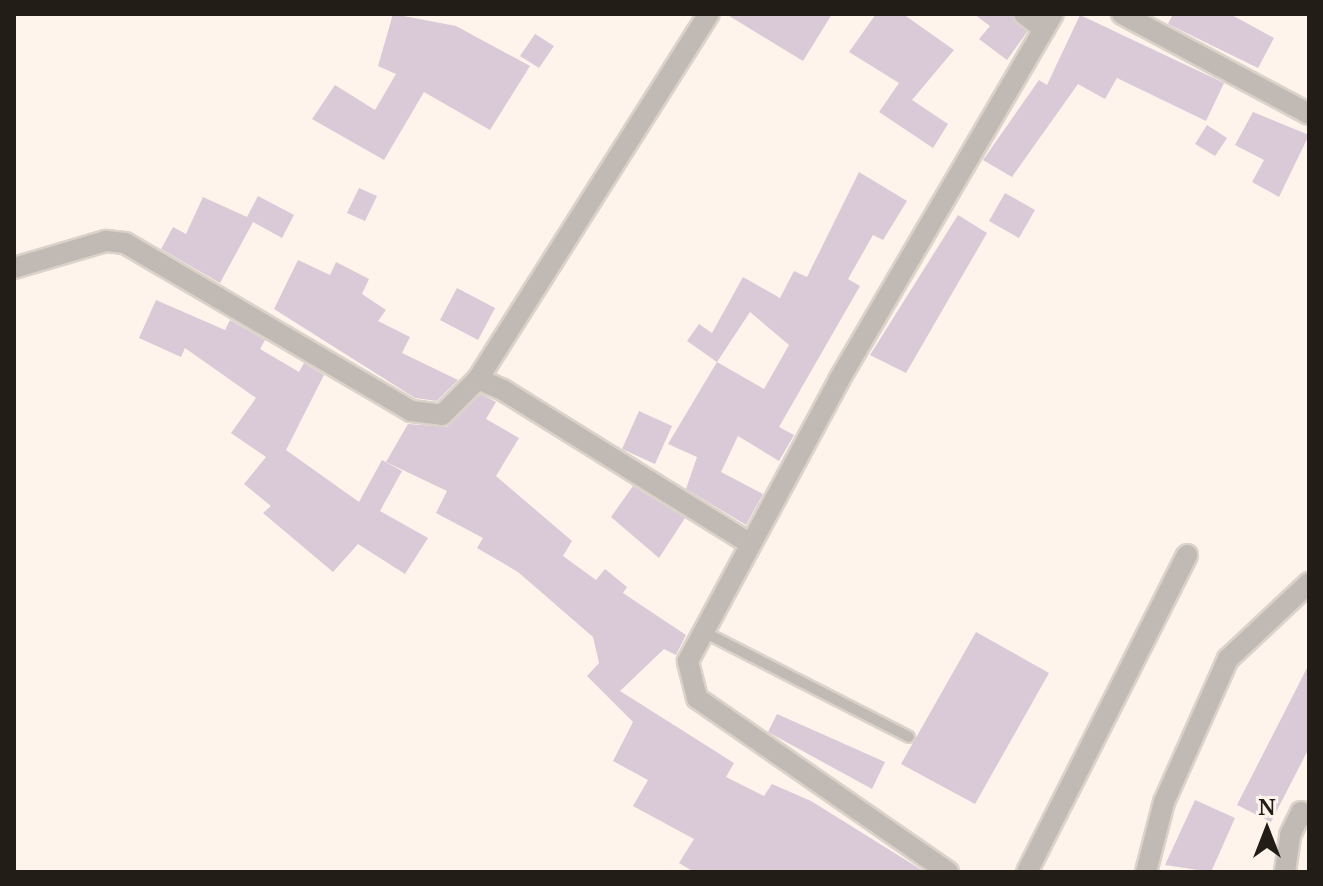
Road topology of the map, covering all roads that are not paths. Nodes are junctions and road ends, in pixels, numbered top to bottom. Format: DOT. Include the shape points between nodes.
graph roads {
  1 [pos="709,14"];
  2 [pos="1024,14"];
  3 [pos="1122,14"];
  4 [pos="1048,22"];
  5 [pos="1309,114"];
  6 [pos="14,268"];
  7 [pos="478,379"];
  8 [pos="749,543"];
  9 [pos="1187,555"];
  10 [pos="1309,583"];
  11 [pos="702,631"];
  12 [pos="909,737"];
  13 [pos="1306,808"];
  14 [pos="948,872"];
  15 [pos="1027,872"];
  16 [pos="1146,872"];
  17 [pos="1285,872"];
  1 -- 7 [label="street"];
  2 -- 4 [label="street"];
  3 -- 5 [label="street"];
  4 -- 8 [label="street"];
  6 -- 7 [label="street" via="117,240 411,411 442,415"];
  7 -- 8 [label="street"];
  8 -- 11 [label="street"];
  9 -- 15 [label="street"];
  10 -- 16 [label="street" via="1228,659 1164,802"];
  11 -- 12 [label="lane"];
  11 -- 14 [label="street" via="688,661 697,698"];
  13 -- 17 [label="street"];
}
